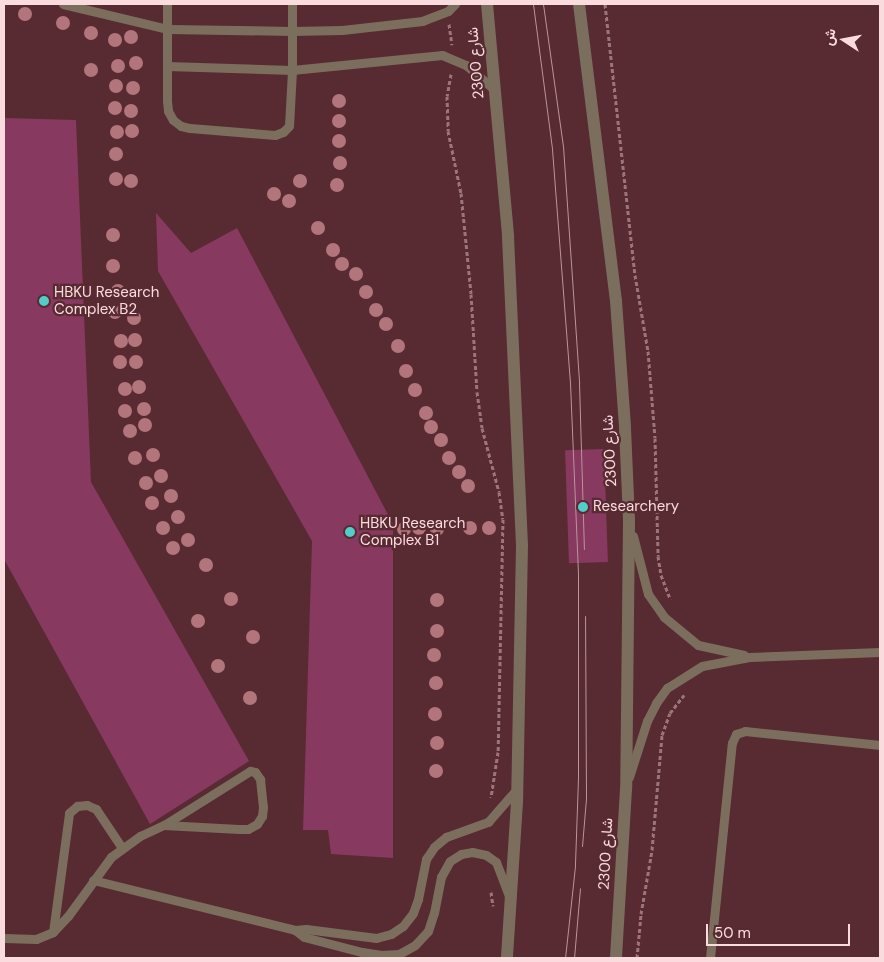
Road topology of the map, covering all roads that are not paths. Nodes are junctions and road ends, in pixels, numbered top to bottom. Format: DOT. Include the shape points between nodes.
graph roads {
  1 [pos="63,4"];
  2 [pos="168,4"];
  3 [pos="292,4"];
  4 [pos="455,4"];
  5 [pos="487,4"];
  6 [pos="579,4"];
  7 [pos="168,29"];
  8 [pos="292,31"];
  9 [pos="167,66"];
  10 [pos="292,70"];
  11 [pos="495,90"];
  12 [pos="629,521"];
  13 [pos="880,652"];
  14 [pos="749,656"];
  15 [pos="880,745"];
  16 [pos="626,789"];
  17 [pos="516,790"];
  18 [pos="164,825"];
  19 [pos="122,848"];
  20 [pos="93,880"];
  21 [pos="511,901"];
  22 [pos="296,930"];
  23 [pos="53,932"];
  24 [pos="4,938"];
  25 [pos="507,958"];
  26 [pos="616,958"];
  27 [pos="710,958"];
  1 -- 7 [label="lane"];
  2 -- 7 [label="lane"];
  3 -- 8 [label="lane"];
  4 -- 8 [label="lane" via="448,11 422,22"];
  5 -- 11 [label="street, شارع 2300"];
  6 -- 12 [label="street, شارع 2300" via="616,301"];
  7 -- 8 [label="lane"];
  7 -- 9 [label="lane"];
  8 -- 10 [label="lane"];
  9 -- 10 [label="lane"];
  9 -- 10 [label="lane" via="168,111 181,126 275,135 289,126"];
  10 -- 11 [label="lane" via="442,55 466,65"];
  11 -- 17 [label="street, شارع 2300" via="508,237 522,545"];
  12 -- 14 [label="lane" via="648,594 664,617 698,645"];
  12 -- 16 [label="street, شارع 2300"];
  13 -- 14 [label="lane"];
  14 -- 16 [label="lane" via="702,666 667,688 647,721"];
  15 -- 27 [label="lane" via="745,731 733,738"];
  16 -- 26 [label="street, شارع 2300"];
  17 -- 21 [label="street, شارع 2300"];
  17 -- 22 [label="lane" via="488,822 446,837 434,846 426,859 413,913 391,934 361,938"];
  18 -- 18 [label="lane" via="248,829 262,816 258,775 250,771 246,773"];
  18 -- 19 [label="lane"];
  19 -- 20 [label="lane" via="111,856"];
  19 -- 23 [label="lane" via="96,809 87,805 77,806 69,813"];
  20 -- 22 [label="lane"];
  20 -- 23 [label="lane"];
  21 -- 22 [label="lane" via="496,862 486,855 472,852 450,861 441,877 428,931 416,945 399,954 362,952 304,937"];
  21 -- 25 [label="street, شارع 2300"];
  23 -- 24 [label="lane" via="36,939"];
}
